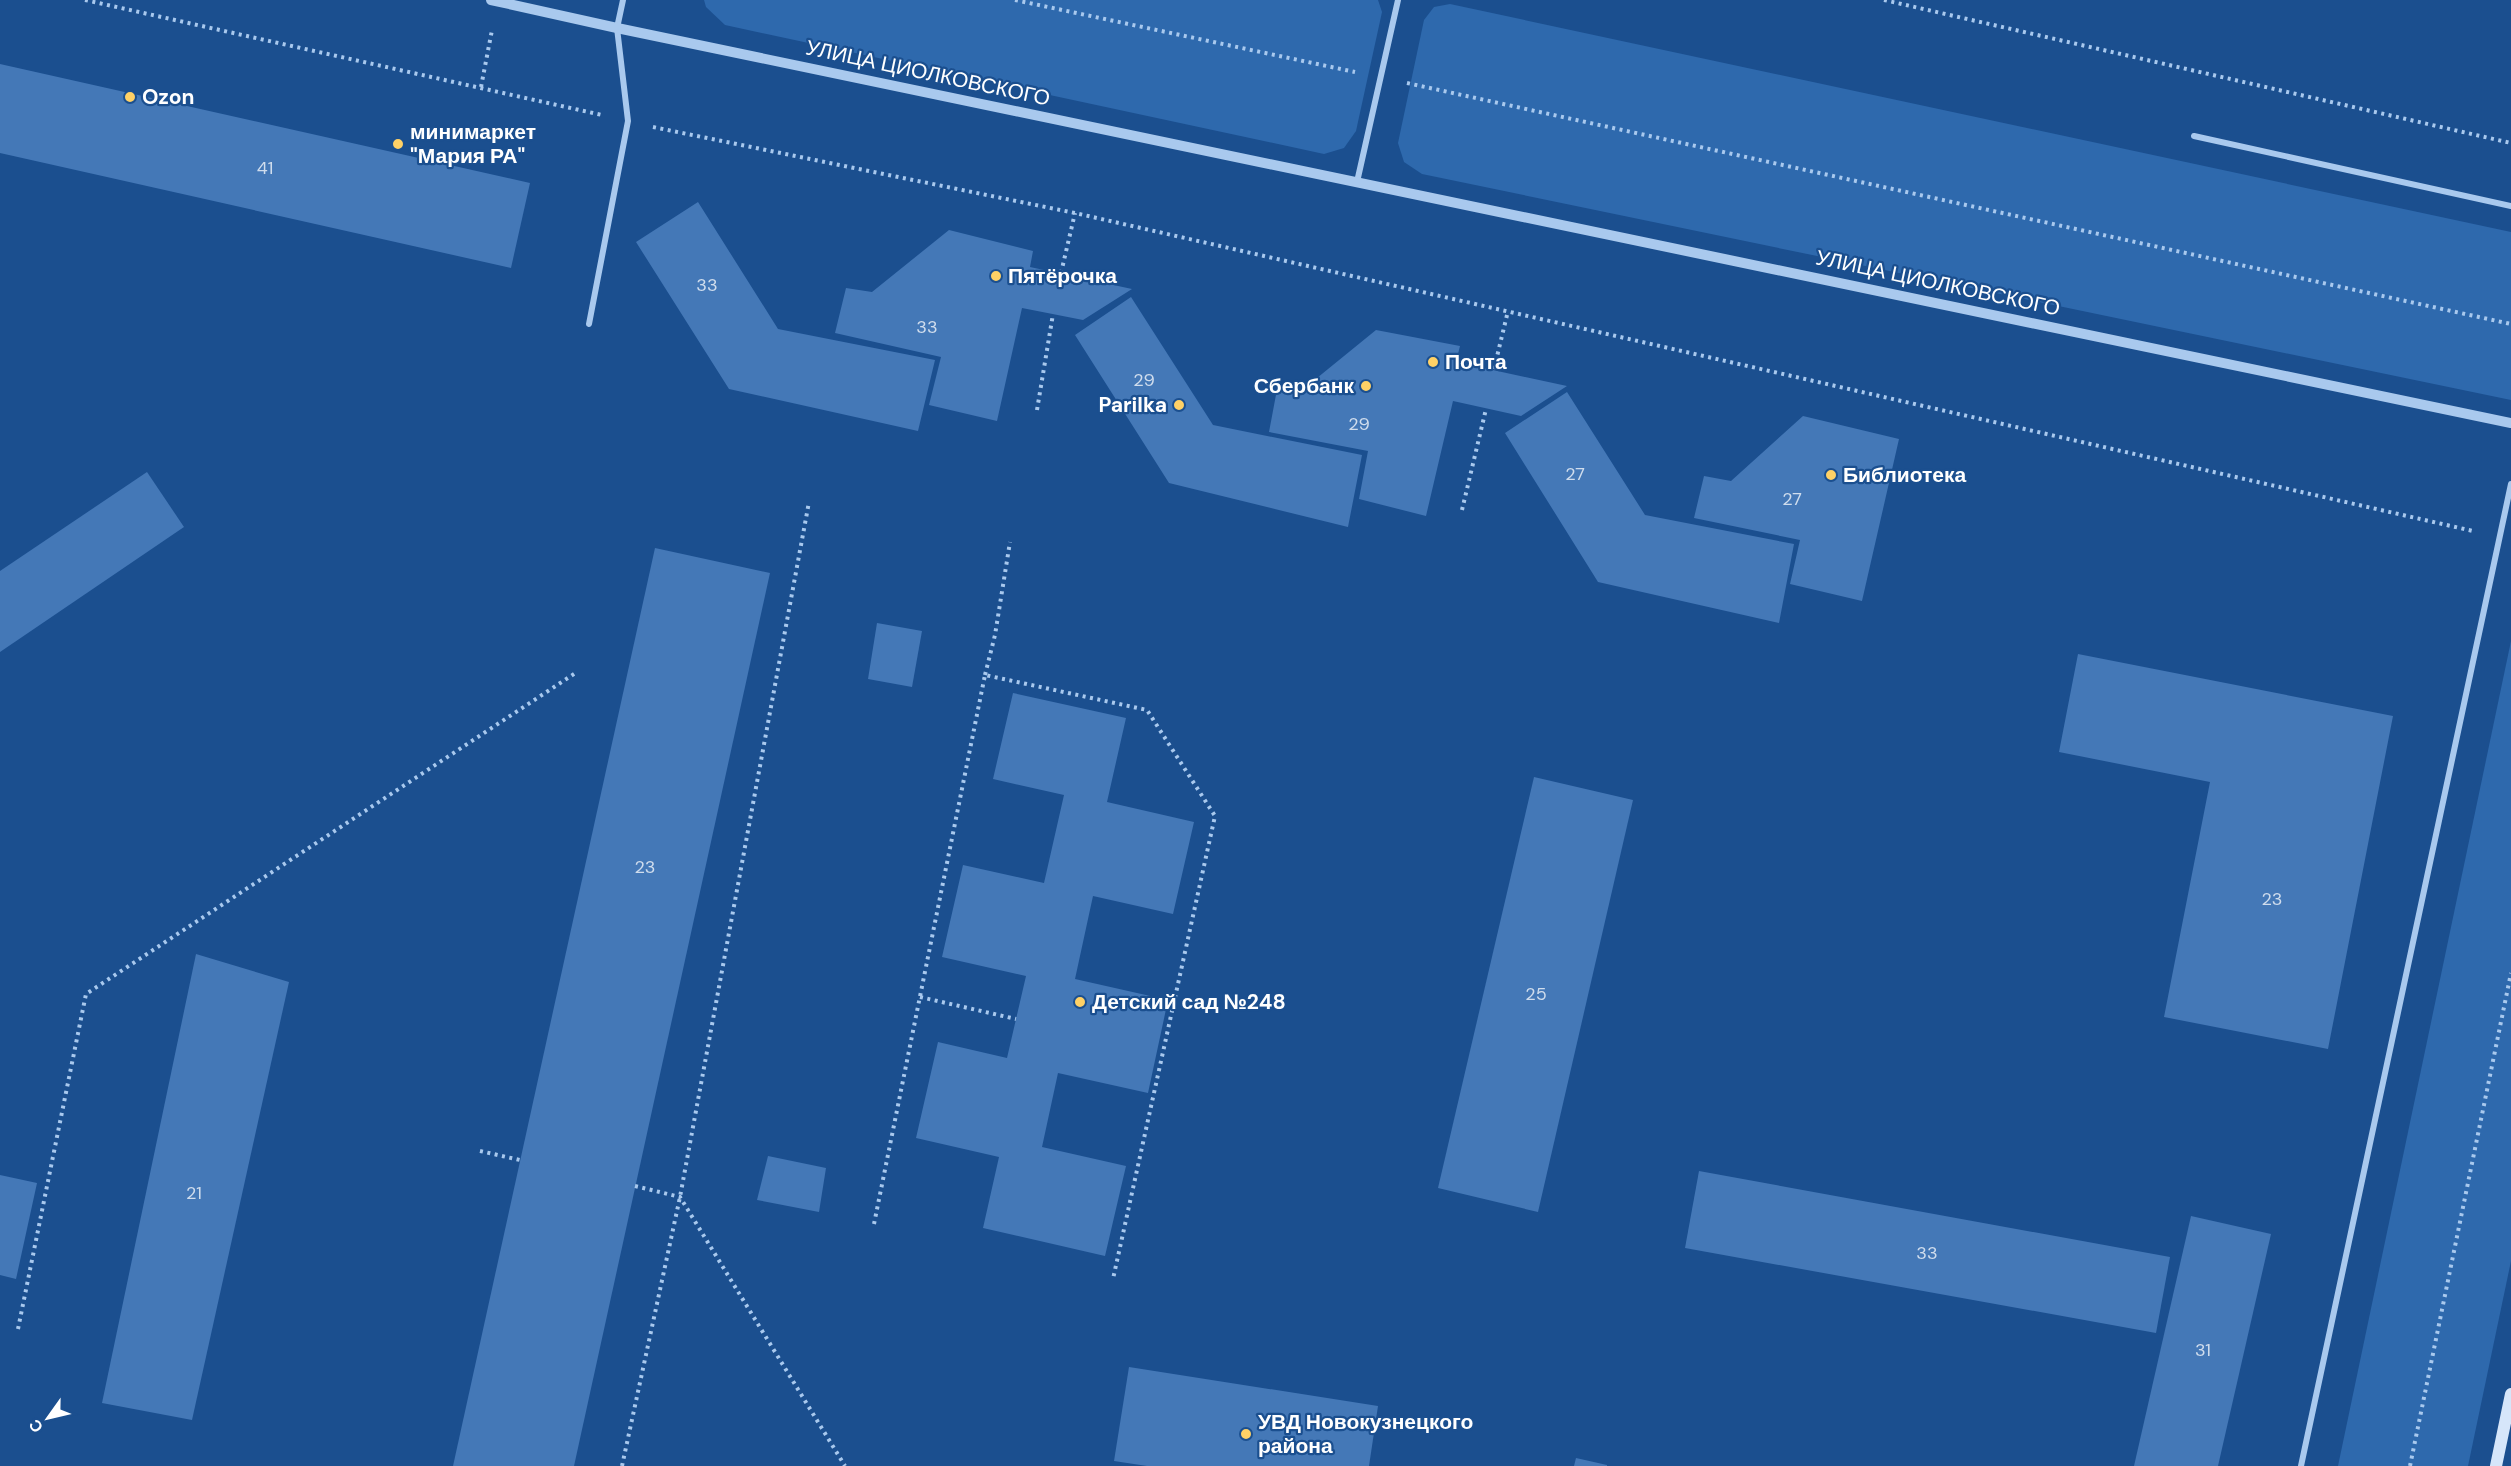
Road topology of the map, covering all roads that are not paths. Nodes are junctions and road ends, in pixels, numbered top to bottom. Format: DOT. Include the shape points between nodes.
graph roads {
  1 [pos="623,0"];
  2 [pos="1398,0"];
  3 [pos="495,1"];
  4 [pos="617,28"];
  5 [pos="2194,136"];
  6 [pos="1357,182"];
  7 [pos="2511,206"];
  8 [pos="589,324"];
  9 [pos="2511,423"];
  10 [pos="2511,484"];
  11 [pos="2511,1394"];
  12 [pos="2301,1466"];
  13 [pos="2496,1466"];
  1 -- 4 [label="street"];
  2 -- 6 [label="street"];
  3 -- 4 [label="street, УЛИЦА ЦИОЛКОВСКОГО"];
  4 -- 6 [label="street, УЛИЦА ЦИОЛКОВСКОГО"];
  4 -- 8 [label="street" via="628,121"];
  5 -- 7 [label="street"];
  6 -- 9 [label="street, УЛИЦА ЦИОЛКОВСКОГО"];
  10 -- 12 [label="street"];
  11 -- 13 [label="main road"];
}
